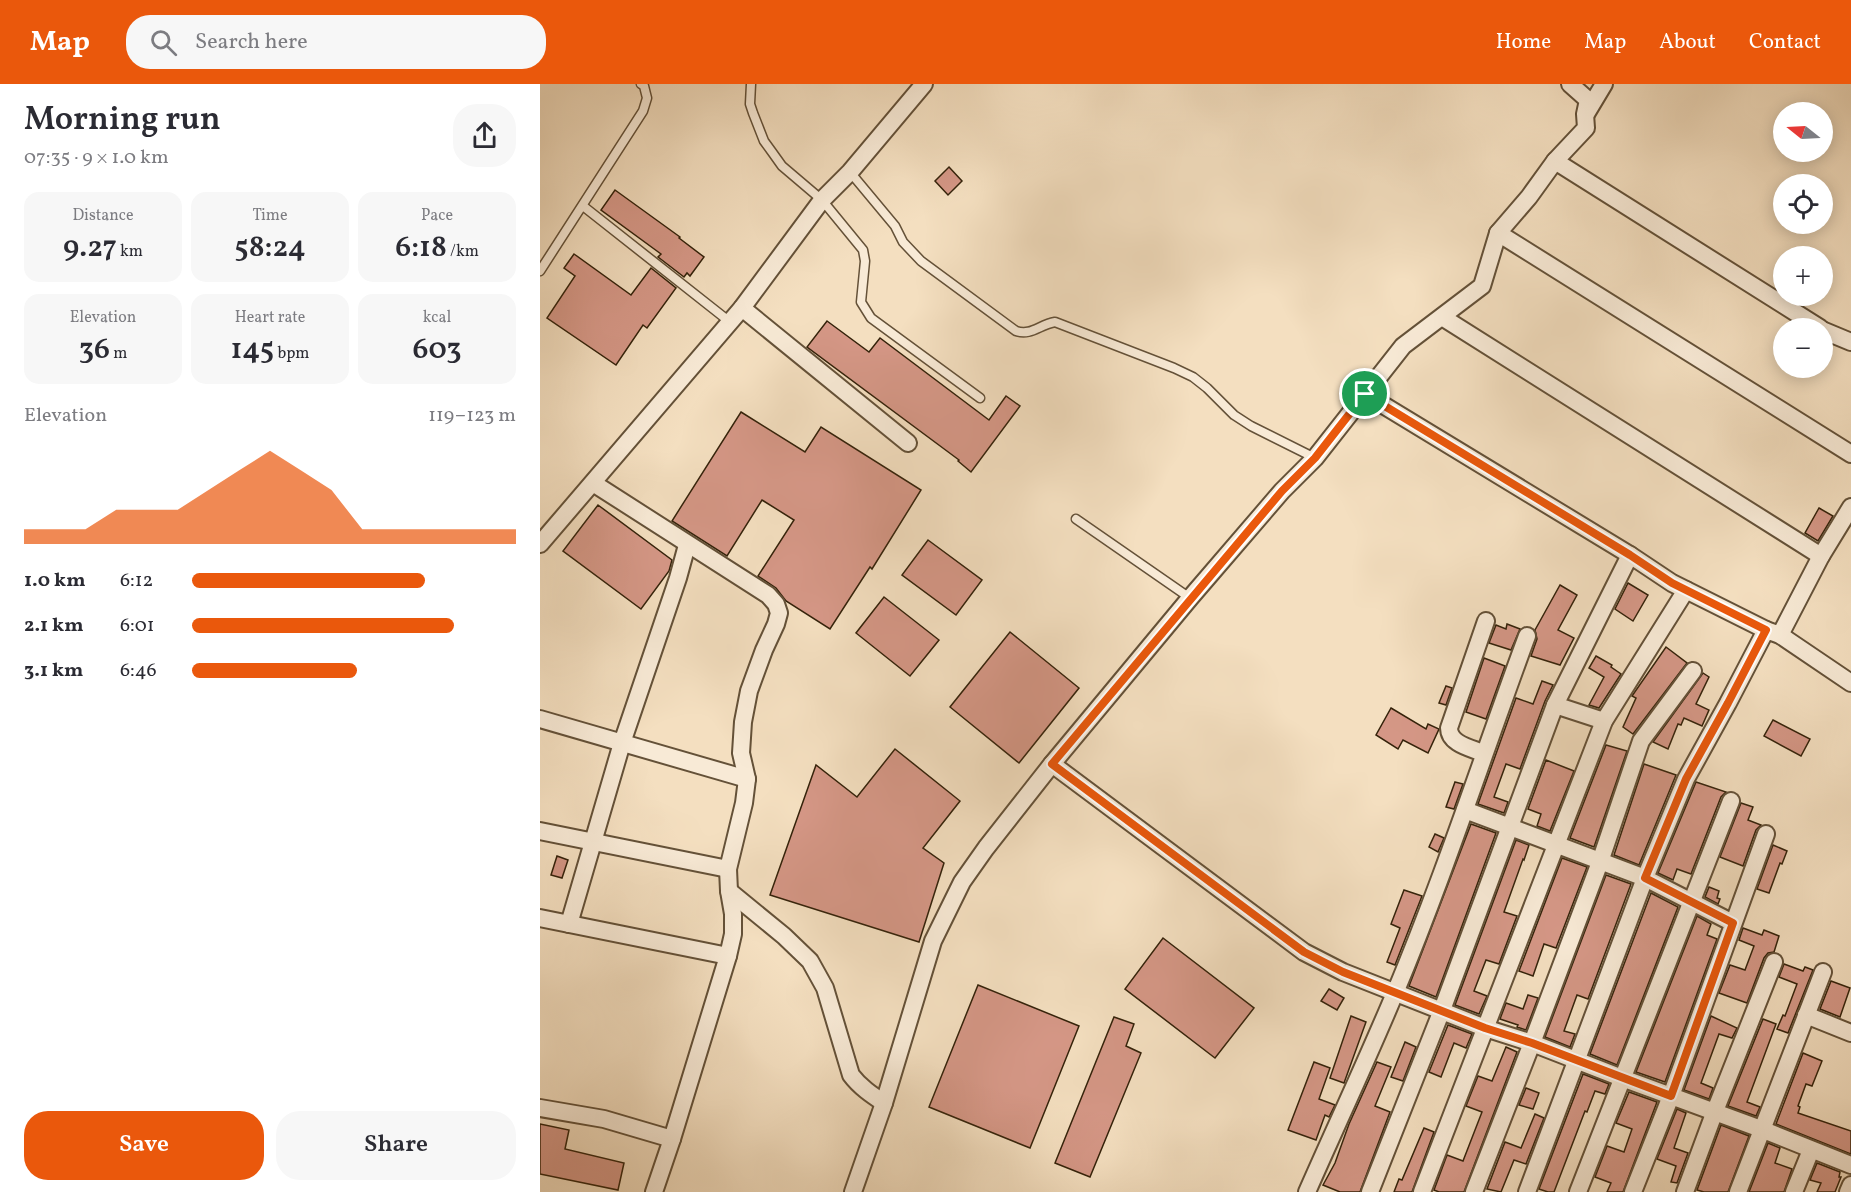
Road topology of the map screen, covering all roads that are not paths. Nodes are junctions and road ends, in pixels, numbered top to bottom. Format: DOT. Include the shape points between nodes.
graph roads {
  1 [pos="641,84"];
  2 [pos="751,84"];
  3 [pos="924,84"];
  4 [pos="1570,84"];
  5 [pos="1604,84"];
  6 [pos="1585,114"];
  7 [pos="1556,161"];
  8 [pos="850,172"];
  9 [pos="822,200"];
  10 [pos="583,206"];
  11 [pos="1498,233"];
  12 [pos="540,271"];
  13 [pos="742,308"];
  14 [pos="1442,317"];
  15 [pos="1804,318"];
  16 [pos="730,322"];
  17 [pos="1833,334"];
  18 [pos="1851,342"];
  19 [pos="1365,394"];
  20 [pos="980,398"];
  21 [pos="908,442"];
  22 [pos="1851,454"];
  23 [pos="1315,458"];
  24 [pos="593,483"];
  25 [pos="1851,507"];
  26 [pos="1076,519"];
  27 [pos="540,544"];
  28 [pos="687,545"];
  29 [pos="1630,555"];
  30 [pos="1821,556"];
  31 [pos="1686,590"];
  32 [pos="1190,598"];
  33 [pos="1486,621"];
  34 [pos="1773,632"];
  35 [pos="1527,636"];
  36 [pos="1693,671"];
  37 [pos="1851,683"];
  38 [pos="1555,705"];
  39 [pos="540,719"];
  40 [pos="1604,721"];
  41 [pos="622,743"];
  42 [pos="1483,753"];
  43 [pos="1052,764"];
  44 [pos="747,779"];
  45 [pos="1731,801"];
  46 [pos="1465,810"];
  47 [pos="1509,827"];
  48 [pos="540,831"];
  49 [pos="1766,834"];
  50 [pos="593,843"];
  51 [pos="1556,844"];
  52 [pos="1600,862"];
  53 [pos="728,869"];
  54 [pos="1645,878"];
  55 [pos="729,891"];
  56 [pos="1691,902"];
  57 [pos="540,918"];
  58 [pos="1733,923"];
  59 [pos="569,924"];
  60 [pos="728,956"];
  61 [pos="1774,962"];
  62 [pos="1823,972"];
  63 [pos="1395,993"];
  64 [pos="1442,1010"];
  65 [pos="1806,1015"];
  66 [pos="1485,1028"];
  67 [pos="1851,1033"];
  68 [pos="1532,1043"];
  69 [pos="1577,1060"];
  70 [pos="1622,1078"];
  71 [pos="1671,1096"];
  72 [pos="884,1103"];
  73 [pos="540,1108"];
  74 [pos="1714,1112"];
  75 [pos="1761,1129"];
  76 [pos="672,1139"];
  77 [pos="1811,1150"];
  78 [pos="1851,1165"];
  79 [pos="1851,1185"];
  80 [pos="654,1192"];
  81 [pos="853,1192"];
  82 [pos="1307,1192"];
  83 [pos="1370,1192"];
  84 [pos="1422,1192"];
  85 [pos="1474,1192"];
  86 [pos="1527,1192"];
  87 [pos="1578,1192"];
  88 [pos="1634,1192"];
  89 [pos="1685,1192"];
  90 [pos="1737,1192"];
  91 [pos="1794,1192"];
  92 [pos="1848,1192"];
  1 -- 10 [label="lane" via="647,98 644,111"];
  2 -- 9 [label="lane" via="750,104 764,141 782,166"];
  3 -- 8 [label="street"];
  4 -- 6 [label="street" via="1587,100"];
  5 -- 6 [label="street"];
  6 -- 7 [label="street" via="1586,128"];
  7 -- 11 [label="street"];
  7 -- 15 [label="street"];
  8 -- 9 [label="street"];
  8 -- 23 [label="lane" via="916,256 1016,331 1030,333 1055,322 1174,368 1193,377 1251,426"];
  9 -- 13 [label="street"];
  9 -- 20 [label="lane" via="863,250 861,302 871,318"];
  10 -- 12 [label="lane"];
  10 -- 16 [label="lane"];
  11 -- 14 [label="street" via="1482,286"];
  11 -- 22 [label="street"];
  13 -- 16 [label="street"];
  13 -- 21 [label="street"];
  14 -- 19 [label="street" via="1403,346"];
  14 -- 30 [label="street"];
  16 -- 24 [label="street"];
  17 -- 18 [label="street"];
  19 -- 23 [label="street"];
  19 -- 29 [label="street"];
  23 -- 32 [label="street"];
  24 -- 27 [label="street"];
  24 -- 28 [label="street"];
  25 -- 30 [label="street"];
  26 -- 32 [label="lane"];
  28 -- 41 [label="street"];
  28 -- 44 [label="street" via="768,595 779,613 749,691 743,722 741,753"];
  29 -- 31 [label="street"];
  29 -- 38 [label="street"];
  30 -- 34 [label="street"];
  31 -- 34 [label="street"];
  31 -- 40 [label="street"];
  32 -- 43 [label="street"];
  33 -- 42 [label="street" via="1449,728 1455,741"];
  34 -- 37 [label="street"];
  34 -- 54 [label="street" via="1686,779"];
  35 -- 42 [label="street"];
  36 -- 52 [label="street" via="1641,741"];
  38 -- 40 [label="street"];
  38 -- 47 [label="street"];
  39 -- 41 [label="street"];
  40 -- 51 [label="street"];
  41 -- 44 [label="street"];
  41 -- 50 [label="street"];
  42 -- 46 [label="street"];
  43 -- 63 [label="street" via="1304,952"];
  43 -- 72 [label="street" via="962,882 933,941"];
  44 -- 53 [label="street"];
  45 -- 56 [label="street"];
  46 -- 47 [label="street"];
  46 -- 63 [label="street"];
  47 -- 51 [label="street"];
  47 -- 64 [label="street"];
  48 -- 50 [label="street"];
  49 -- 58 [label="street"];
  50 -- 53 [label="street"];
  50 -- 59 [label="street"];
  51 -- 52 [label="street"];
  51 -- 66 [label="street"];
  52 -- 54 [label="street"];
  52 -- 68 [label="street"];
  53 -- 55 [label="street"];
  54 -- 56 [label="street"];
  54 -- 69 [label="street"];
  55 -- 60 [label="street" via="733,934"];
  55 -- 72 [label="street" via="810,961 825,988 851,1075"];
  56 -- 58 [label="street"];
  56 -- 70 [label="street"];
  57 -- 59 [label="street"];
  58 -- 71 [label="street"];
  59 -- 60 [label="street"];
  60 -- 76 [label="street"];
  61 -- 74 [label="street"];
  62 -- 65 [label="street"];
  63 -- 64 [label="street"];
  63 -- 82 [label="street"];
  64 -- 66 [label="street"];
  64 -- 83 [label="street"];
  65 -- 67 [label="street"];
  65 -- 75 [label="street"];
  66 -- 68 [label="street"];
  66 -- 84 [label="street"];
  68 -- 69 [label="street"];
  68 -- 85 [label="street"];
  69 -- 70 [label="street"];
  69 -- 86 [label="street"];
  70 -- 71 [label="street"];
  70 -- 87 [label="street"];
  71 -- 74 [label="street"];
  71 -- 88 [label="street"];
  72 -- 81 [label="street"];
  73 -- 76 [label="street" via="604,1119"];
  74 -- 75 [label="street"];
  74 -- 89 [label="street"];
  75 -- 77 [label="street"];
  75 -- 90 [label="street"];
  76 -- 80 [label="street"];
  77 -- 78 [label="street"];
  77 -- 91 [label="street"];
  79 -- 92 [label="street"];
}
